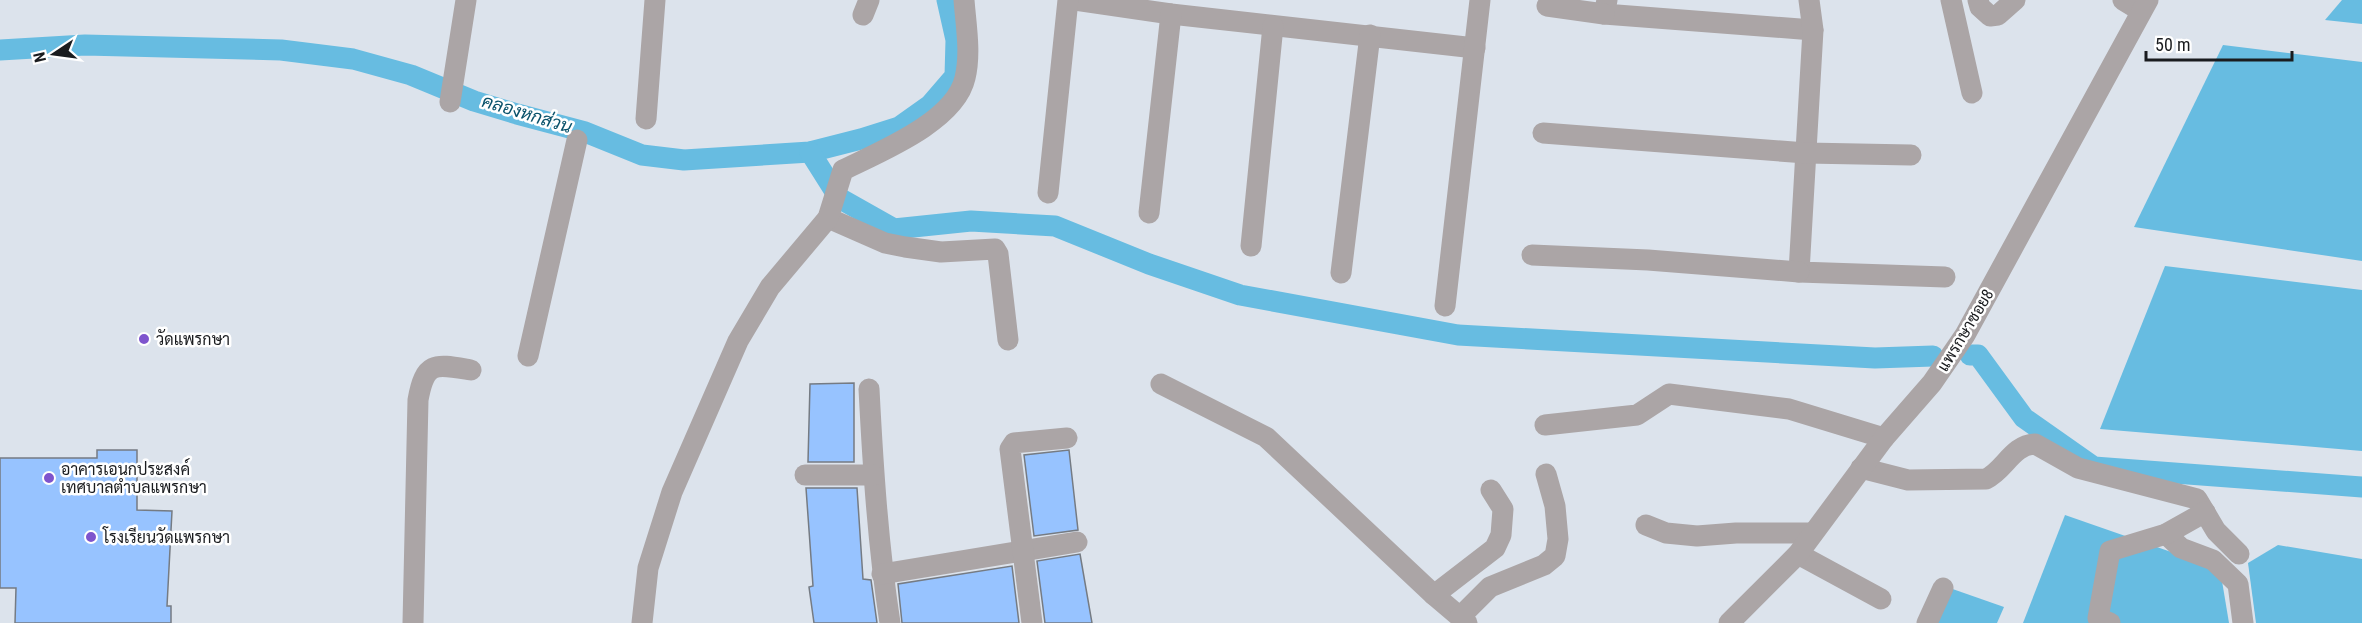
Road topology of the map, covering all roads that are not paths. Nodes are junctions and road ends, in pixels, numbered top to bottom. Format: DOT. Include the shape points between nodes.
graph roads {
  1 [pos="466,0"];
  2 [pos="655,0"];
  3 [pos="964,0"];
  4 [pos="1068,0"];
  5 [pos="1075,0"];
  6 [pos="1480,0"];
  7 [pos="1809,0"];
  8 [pos="1951,0"];
  9 [pos="1978,0"];
  10 [pos="2015,0"];
  11 [pos="2123,0"];
  12 [pos="1547,6"];
  13 [pos="2145,6"];
  14 [pos="1606,7"];
  15 [pos="1171,14"];
  16 [pos="1273,26"];
  17 [pos="1813,30"];
  18 [pos="1370,35"];
  19 [pos="1475,48"];
  20 [pos="1972,93"];
  21 [pos="450,102"];
  22 [pos="646,119"];
  23 [pos="1543,133"];
  24 [pos="577,140"];
  25 [pos="1806,153"];
  26 [pos="1911,155"];
  27 [pos="1048,193"];
  28 [pos="831,211"];
  29 [pos="1149,213"];
  30 [pos="1251,246"];
  31 [pos="1532,255"];
  32 [pos="1799,272"];
  33 [pos="1341,273"];
  34 [pos="1945,277"];
  35 [pos="1445,306"];
  36 [pos="1008,340"];
  37 [pos="528,356"];
  38 [pos="471,370"];
  39 [pos="1161,384"];
  40 [pos="869,388"];
  41 [pos="1545,425"];
  42 [pos="1068,438"];
  43 [pos="1884,438"];
  44 [pos="1861,468"];
  45 [pos="1546,474"];
  46 [pos="805,475"];
  47 [pos="873,475"];
  48 [pos="1491,490"];
  49 [pos="2205,513"];
  50 [pos="1646,525"];
  51 [pos="1814,533"];
  52 [pos="2166,534"];
  53 [pos="1077,542"];
  54 [pos="1022,551"];
  55 [pos="1798,554"];
  56 [pos="2239,554"];
  57 [pos="882,574"];
  58 [pos="1943,588"];
  59 [pos="1434,595"];
  60 [pos="1881,599"];
  61 [pos="1463,620"];
  62 [pos="1737,620"];
  63 [pos="413,623"];
  64 [pos="642,623"];
  65 [pos="890,623"];
  66 [pos="1032,623"];
  67 [pos="1928,623"];
  68 [pos="2110,623"];
  69 [pos="2243,623"];
  1 -- 21 [label="street"];
  2 -- 22 [label="street"];
  3 -- 28 [label="street" via="968,45 965,80 952,102 917,134 843,170"];
  4 -- 27 [label="street"];
  5 -- 15 [label="street"];
  6 -- 19 [label="street"];
  7 -- 17 [label="street"];
  8 -- 20 [label="street"];
  9 -- 10 [label="street" via="1990,16 1998,15"];
  11 -- 13 [label="street"];
  12 -- 14 [label="street"];
  13 -- 43 [label="street, แพรกษาซอย8" via="1965,335 1932,383"];
  14 -- 17 [label="street"];
  15 -- 16 [label="street"];
  15 -- 29 [label="street"];
  16 -- 18 [label="street"];
  16 -- 30 [label="street"];
  17 -- 25 [label="street"];
  18 -- 19 [label="street"];
  18 -- 33 [label="street"];
  19 -- 35 [label="street"];
  23 -- 25 [label="street"];
  24 -- 37 [label="street"];
  25 -- 26 [label="street"];
  25 -- 32 [label="street"];
  28 -- 36 [label="street" via="885,243 941,252 994,249 998,254"];
  28 -- 64 [label="street" via="770,286 738,341 672,492 648,568"];
  31 -- 32 [label="street"];
  32 -- 34 [label="street"];
  38 -- 63 [label="street" via="441,365 430,369 422,380 418,400"];
  39 -- 59 [label="street" via="1266,436"];
  40 -- 47 [label="street"];
  41 -- 43 [label="street" via="1636,415 1669,394 1789,409"];
  42 -- 54 [label="street" via="1014,443 1010,447"];
  43 -- 44 [label="street, แพรกษาซอย8"];
  44 -- 49 [label="street" via="1908,480 1986,478 1997,473 2018,448 2035,444 2078,468 2197,499"];
  44 -- 51 [label="street, แพรกษาซอย8"];
  45 -- 61 [label="street" via="1555,506 1555,556 1544,565 1490,587"];
  46 -- 47 [label="street"];
  47 -- 57 [label="street"];
  48 -- 59 [label="street" via="1503,509 1501,535 1495,548"];
  49 -- 52 [label="street"];
  49 -- 56 [label="street" via="2216,531"];
  50 -- 51 [label="street" via="1666,533 1697,537"];
  51 -- 55 [label="street, แพรกษาซอย8"];
  52 -- 68 [label="street" via="2110,550 2098,618"];
  52 -- 69 [label="street" via="2181,548 2213,560 2238,584"];
  53 -- 54 [label="street"];
  54 -- 57 [label="street"];
  54 -- 66 [label="street"];
  55 -- 60 [label="street"];
  55 -- 62 [label="street, แพรกษาซอย8"];
  57 -- 65 [label="street"];
  58 -- 67 [label="street"];
  59 -- 61 [label="street"];
}
